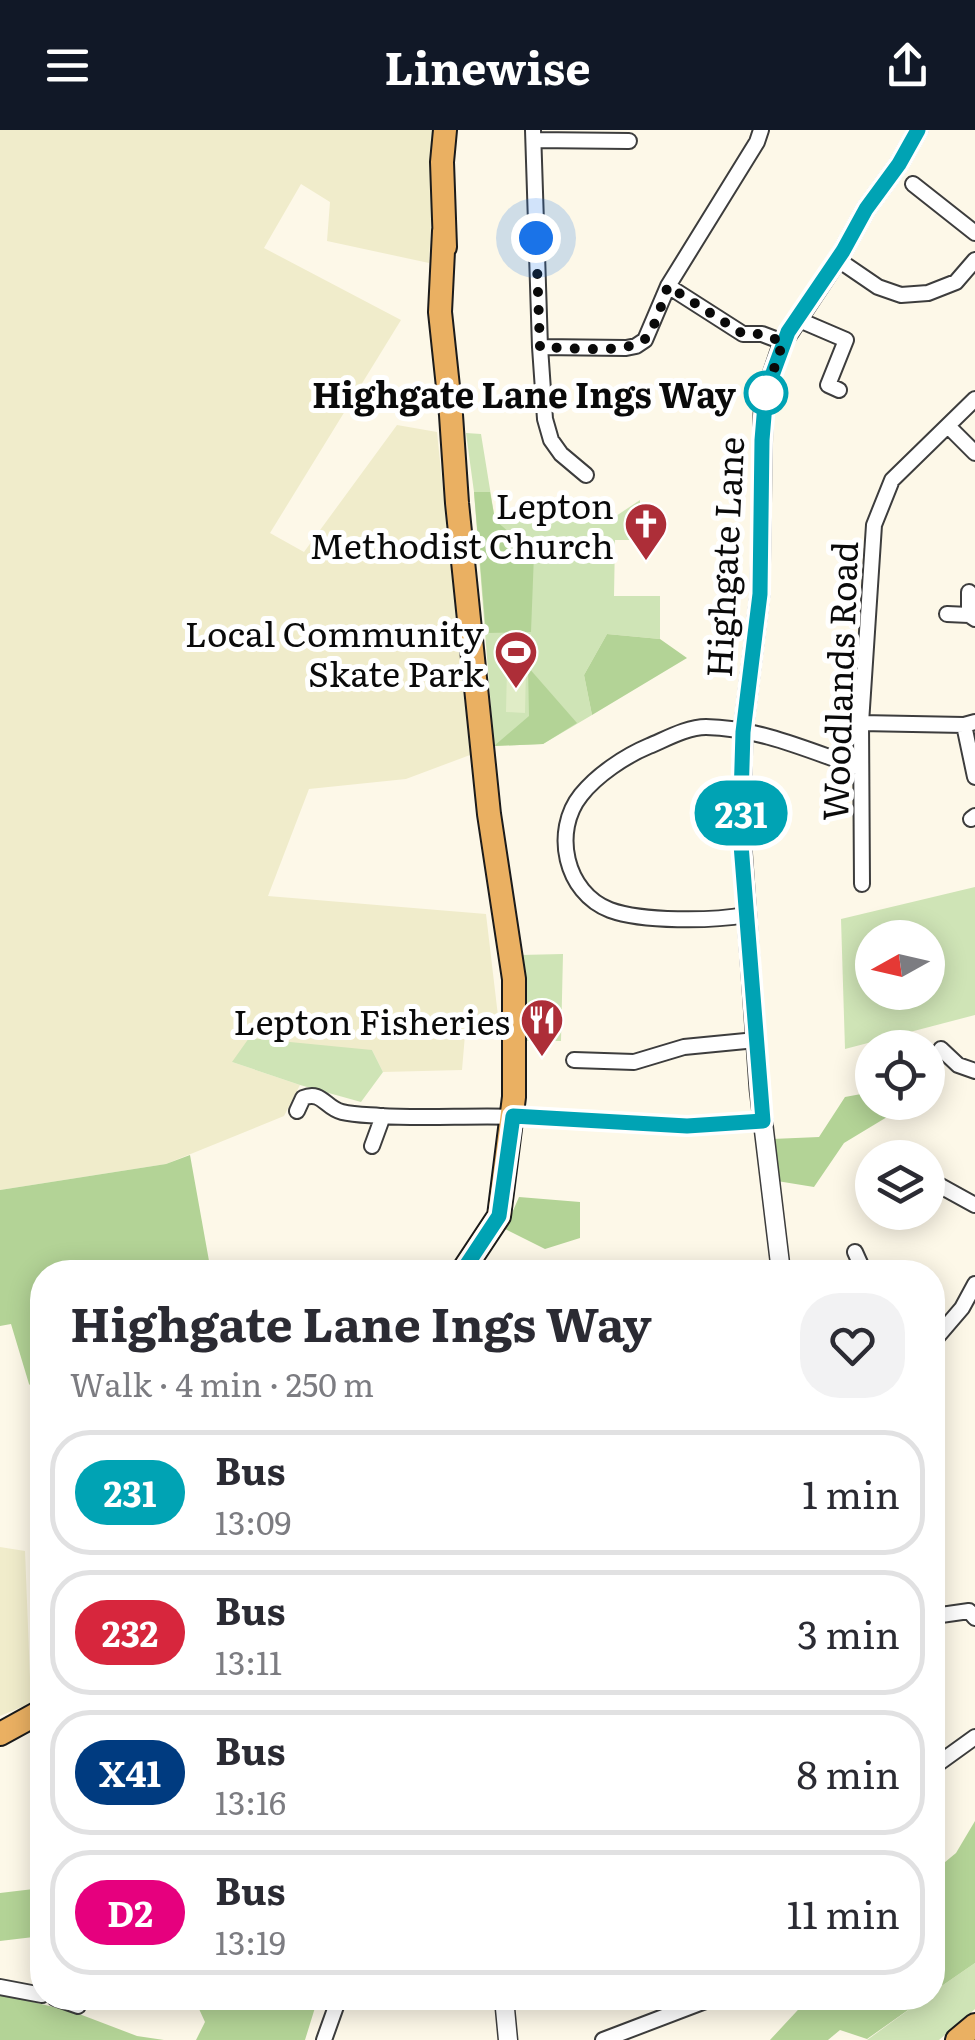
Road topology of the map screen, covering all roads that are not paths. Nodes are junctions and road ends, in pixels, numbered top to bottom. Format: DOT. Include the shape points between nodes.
graph roads {
  1 [pos="444,130"];
  2 [pos="761,130"];
  3 [pos="918,130"];
  4 [pos="534,135"];
  5 [pos="629,141"];
  6 [pos="913,184"];
  7 [pos="975,232"];
  8 [pos="837,260"];
  9 [pos="975,260"];
  10 [pos="668,286"];
  11 [pos="797,319"];
  12 [pos="783,342"];
  13 [pos="540,347"];
  14 [pos="839,390"];
  15 [pos="975,399"];
  16 [pos="948,426"];
  17 [pos="975,454"];
  18 [pos="586,475"];
  19 [pos="968,592"];
  20 [pos="947,614"];
  21 [pos="972,617"];
  22 [pos="862,722"];
  23 [pos="970,723"];
  24 [pos="743,732"];
  25 [pos="860,768"];
  26 [pos="975,777"];
  27 [pos="862,884"];
  28 [pos="746,915"];
  29 [pos="756,1040"];
  30 [pos="945,1053"];
  31 [pos="574,1060"];
  32 [pos="975,1071"];
  33 [pos="514,1107"];
  34 [pos="297,1112"];
  35 [pos="383,1116"];
  36 [pos="763,1121"];
  37 [pos="372,1146"];
  38 [pos="945,1188"];
  39 [pos="975,1205"];
  40 [pos="854,1252"];
  41 [pos="470,1260"];
  42 [pos="780,1260"];
  43 [pos="858,1260"];
  44 [pos="975,1284"];
  45 [pos="945,1327"];
  46 [pos="945,1614"];
  47 [pos="975,1618"];
  48 [pos="30,1718"];
  49 [pos="0,1734"];
  50 [pos="975,1737"];
  51 [pos="945,1759"];
  52 [pos="0,1987"];
  53 [pos="30,1993"];
  54 [pos="334,2010"];
  55 [pos="504,2010"];
  56 [pos="682,2010"];
  57 [pos="975,2024"];
  58 [pos="324,2040"];
  59 [pos="508,2040"];
  60 [pos="604,2040"];
  61 [pos="957,2040"];
  1 -- 33 [label="highway" via="458,522 514,979"];
  2 -- 10 [label="street"];
  3 -- 8 [label="street, Highgate Lane"];
  4 -- 5 [label="street"];
  4 -- 13 [label="street"];
  6 -- 7 [label="street"];
  8 -- 9 [label="street" via="901,294 956,282"];
  8 -- 11 [label="street, Highgate Lane"];
  10 -- 12 [label="street" via="743,334"];
  10 -- 13 [label="street" via="650,332 636,346"];
  11 -- 12 [label="street, Highgate Lane"];
  11 -- 14 [label="street" via="846,340 828,385"];
  12 -- 24 [label="street, Highgate Lane" via="763,414 760,594"];
  13 -- 18 [label="street" via="551,440"];
  15 -- 16 [label="street, Woodlands Road"];
  16 -- 17 [label="street"];
  16 -- 22 [label="street, Woodlands Road" via="892,480 874,525"];
  19 -- 21 [label="street"];
  20 -- 21 [label="street"];
  22 -- 23 [label="street"];
  22 -- 25 [label="street, Woodlands Road"];
  23 -- 26 [label="street"];
  24 -- 25 [label="street"];
  24 -- 28 [label="street, Highgate Lane"];
  24 -- 28 [label="street" via="703,727 637,751 581,795 570,812 566,856 587,894 613,911 701,919"];
  25 -- 27 [label="street, Woodlands Road"];
  28 -- 29 [label="street, Highgate Lane"];
  29 -- 31 [label="street" via="634,1062"];
  29 -- 36 [label="street, Highgate Lane"];
  30 -- 32 [label="street"];
  33 -- 35 [label="street"];
  33 -- 36 [label="street" via="687,1126"];
  33 -- 41 [label="highway" via="499,1216"];
  34 -- 35 [label="street" via="310,1095 342,1112"];
  35 -- 37 [label="street"];
  36 -- 42 [label="street, Highgate Lane"];
  38 -- 39 [label="street"];
  40 -- 43 [label="street"];
  44 -- 45 [label="street"];
  46 -- 47 [label="street" via="969,1611"];
  48 -- 49 [label="highway"];
  50 -- 51 [label="street"];
  52 -- 53 [label="street"];
  54 -- 58 [label="street"];
  55 -- 59 [label="street"];
  56 -- 60 [label="street"];
  57 -- 61 [label="highway"];
}
